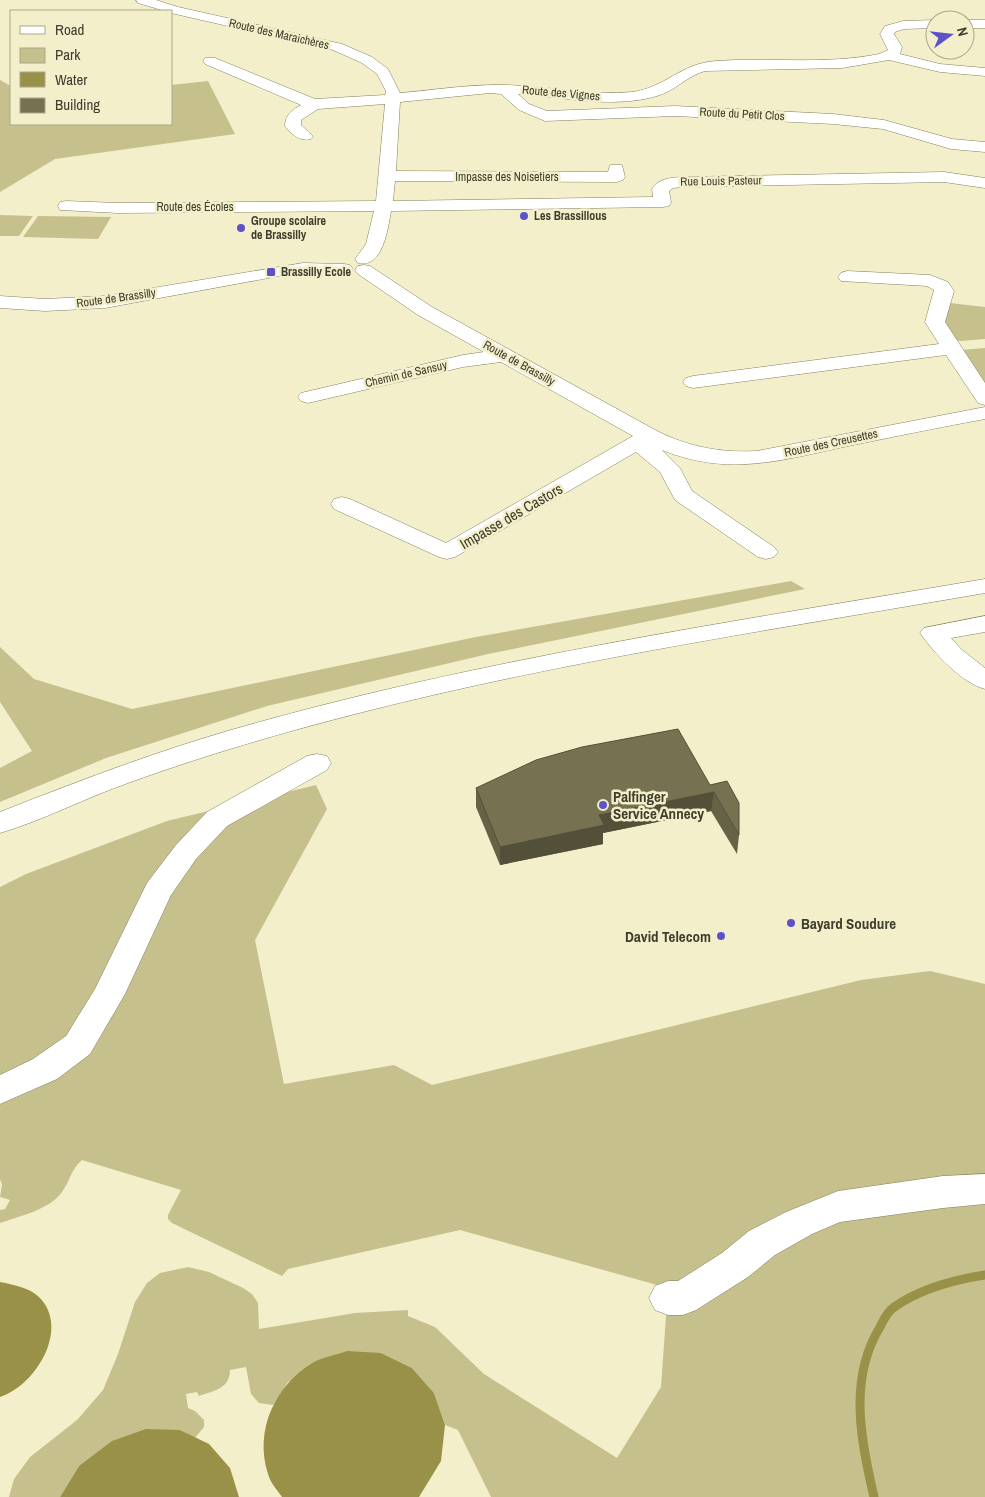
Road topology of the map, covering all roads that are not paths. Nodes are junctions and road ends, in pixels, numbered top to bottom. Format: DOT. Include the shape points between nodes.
graph roads {
  1 [pos="143,0"];
  2 [pos="925,24"];
  3 [pos="889,56"];
  4 [pos="210,61"];
  5 [pos="985,72"];
  6 [pos="507,89"];
  7 [pos="392,98"];
  8 [pos="315,104"];
  9 [pos="305,136"];
  10 [pos="985,148"];
  11 [pos="616,168"];
  12 [pos="387,176"];
  13 [pos="985,183"];
  14 [pos="66,206"];
  15 [pos="384,206"];
  16 [pos="354,265"];
  17 [pos="847,277"];
  18 [pos="0,302"];
  19 [pos="952,348"];
  20 [pos="505,355"];
  21 [pos="693,382"];
  22 [pos="308,397"];
  23 [pos="985,399"];
  24 [pos="985,413"];
  25 [pos="643,440"];
  26 [pos="678,449"];
  27 [pos="731,459"];
  28 [pos="676,479"];
  29 [pos="342,504"];
  30 [pos="766,552"];
  31 [pos="985,586"];
  32 [pos="985,624"];
  33 [pos="985,681"];
  34 [pos="317,763"];
  35 [pos="0,823"];
  36 [pos="0,1090"];
  37 [pos="985,1189"];
  38 [pos="668,1298"];
  1 -- 7 [label="main road, Route des Maraichères" via="345,50 383,72 393,91"];
  2 -- 3 [label="main road" via="890,29 887,34 895,50"];
  3 -- 5 [label="main road, Route des Vignes" via="940,68"];
  3 -- 6 [label="main road, Route des Vignes" via="810,65 708,66 690,71 653,92 622,97"];
  4 -- 8 [label="main road"];
  6 -- 7 [label="main road, Route des Vignes"];
  6 -- 10 [label="main road, Route du Petit Clos" via="512,98 524,107 546,116 662,110 833,119 884,125 951,144"];
  7 -- 8 [label="main road, Route des Vignes"];
  7 -- 12 [label="main road"];
  8 -- 9 [label="main road" via="293,119 293,126"];
  11 -- 12 [label="main road, Impasse des Noisetiers" via="617,177"];
  12 -- 15 [label="main road"];
  13 -- 15 [label="main road, Rue Louis Pasteur" via="944,177 682,182 669,183 660,189 663,202"];
  14 -- 15 [label="main road, Route des Écoles"];
  15 -- 16 [label="main road" via="375,245"];
  16 -- 18 [label="main road, Route de Brassilly" via="304,268 97,302 45,305"];
  16 -- 20 [label="main road, Route de Brassilly" via="425,311"];
  17 -- 19 [label="main road" via="930,281 941,286 945,291 935,322"];
  19 -- 21 [label="main road"];
  19 -- 23 [label="main road"];
  20 -- 22 [label="main road, Chemin de Sansuy" via="462,361"];
  20 -- 25 [label="main road, Route de Brassilly"];
  24 -- 27 [label="main road, Route des Creusettes" via="765,457"];
  25 -- 26 [label="main road, Route de Brassilly"];
  25 -- 28 [label="main road"];
  25 -- 29 [label="main road, Impasse des Castors" via="447,552"];
  26 -- 27 [label="main road, Route des Creusettes"];
  27 -- 28 [label="main road" via="718,471"];
  28 -- 30 [label="main road" via="683,495"];
  31 -- 35 [label="main road" via="640,646 416,690 218,743 119,776"];
  32 -- 33 [label="main road" via="933,633 952,655"];
  34 -- 36 [label="main road" via="217,818 186,852 158,891 109,994 78,1045 45,1069"];
  37 -- 38 [label="main road" via="838,1207 799,1222 762,1243 735,1265 683,1298"];
}
